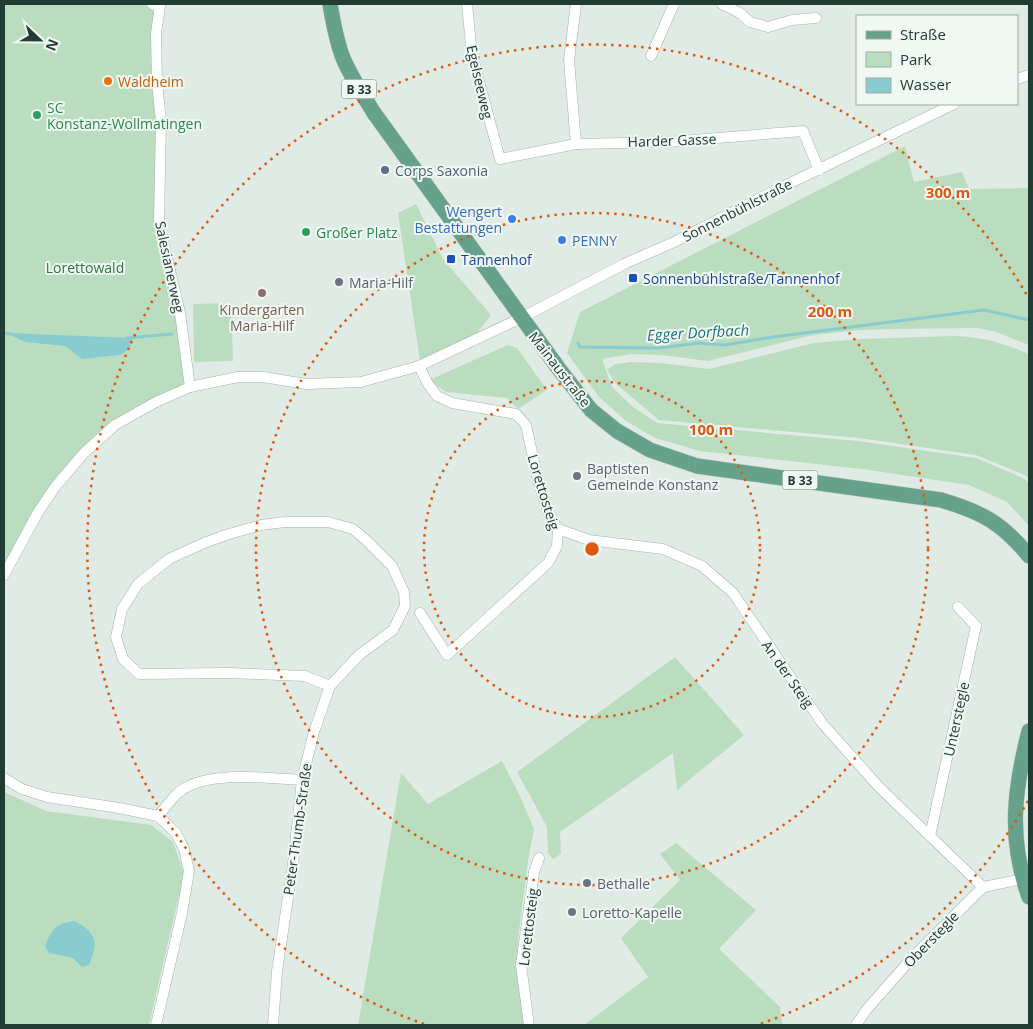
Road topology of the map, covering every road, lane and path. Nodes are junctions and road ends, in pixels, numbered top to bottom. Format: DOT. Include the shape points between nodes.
graph roads {
  1 [pos="152,4"];
  2 [pos="330,4"];
  3 [pos="467,4"];
  4 [pos="576,4"];
  5 [pos="674,4"];
  6 [pos="722,4"];
  7 [pos="743,8"];
  8 [pos="816,18"];
  9 [pos="651,56"];
  10 [pos="952,105"];
  11 [pos="576,144"];
  12 [pos="500,159"];
  13 [pos="819,170"];
  14 [pos="520,318"];
  15 [pos="419,366"];
  16 [pos="190,387"];
  17 [pos="558,528"];
  18 [pos="1029,556"];
  19 [pos="4,575"];
  20 [pos="958,607"];
  21 [pos="420,613"];
  22 [pos="330,686"];
  23 [pos="1029,731"];
  24 [pos="4,778"];
  25 [pos="302,780"];
  26 [pos="158,816"];
  27 [pos="930,836"];
  28 [pos="539,858"];
  29 [pos="1023,879"];
  30 [pos="983,887"];
  31 [pos="1029,897"];
  32 [pos="156,1025"];
  33 [pos="273,1025"];
  34 [pos="529,1025"];
  35 [pos="856,1025"];
  1 -- 16 [label="street, Salesianerweg" via="160,7 156,33 161,121 159,223 180,313"];
  2 -- 14 [label="main road, Mainaustraße / B 33" via="343,57 358,88"];
  3 -- 12 [label="street, Egelseeweg" via="472,55"];
  4 -- 11 [label="street" via="569,60"];
  5 -- 9 [label="street"];
  6 -- 7 [label="street"];
  7 -- 8 [label="street" via="750,22 768,27"];
  10 -- 13 [label="street, Sonnenbühlstraße"];
  11 -- 12 [label="street, Harder Gasse"];
  11 -- 13 [label="street, Harder Gasse" via="668,142 803,131"];
  13 -- 14 [label="street, Sonnenbühlstraße"];
  14 -- 15 [label="street, Sonnenbühlstraße"];
  14 -- 18 [label="main road, Mainaustraße / B 33" via="591,410 617,431 650,450 697,466 941,500 967,507 992,519"];
  15 -- 16 [label="street, Sonnenbühlstraße" via="361,382 306,384 263,377 238,377"];
  15 -- 17 [label="street, Lorettosteig" via="437,396 452,403 516,414 526,425 538,480 548,512"];
  16 -- 19 [label="street, Sonnenbühlstraße" via="115,425 84,453 37,514"];
  17 -- 21 [label="street, Lorettosteig" via="557,546 548,563 447,655"];
  17 -- 27 [label="street, An der Steig" via="588,540 662,548 702,566 733,593 822,723 879,787"];
  20 -- 27 [label="street, Unterstegle" via="976,626"];
  22 -- 22 [label="street, Peter-Thumb-Straße" via="359,655 393,630 405,606 404,592 392,566 353,530 328,522 285,522 229,534 169,559 138,584 122,609 116,636 123,659 139,674 305,676"];
  22 -- 25 [label="street, Peter-Thumb-Straße"];
  23 -- 29 [label="main road" via="1015,806 1015,835"];
  24 -- 26 [label="street" via="22,789 48,797"];
  25 -- 26 [label="street" via="239,776 202,782 180,792"];
  25 -- 33 [label="street, Peter-Thumb-Straße"];
  26 -- 32 [label="street" via="176,833 184,848 189,871"];
  27 -- 30 [label="street, An der Steig"];
  28 -- 34 [label="street, Lorettosteig" via="534,872 521,964"];
  29 -- 30 [label="street"];
  29 -- 31 [label="main road"];
  30 -- 35 [label="street, Oberstegle" via="912,958"];
}
